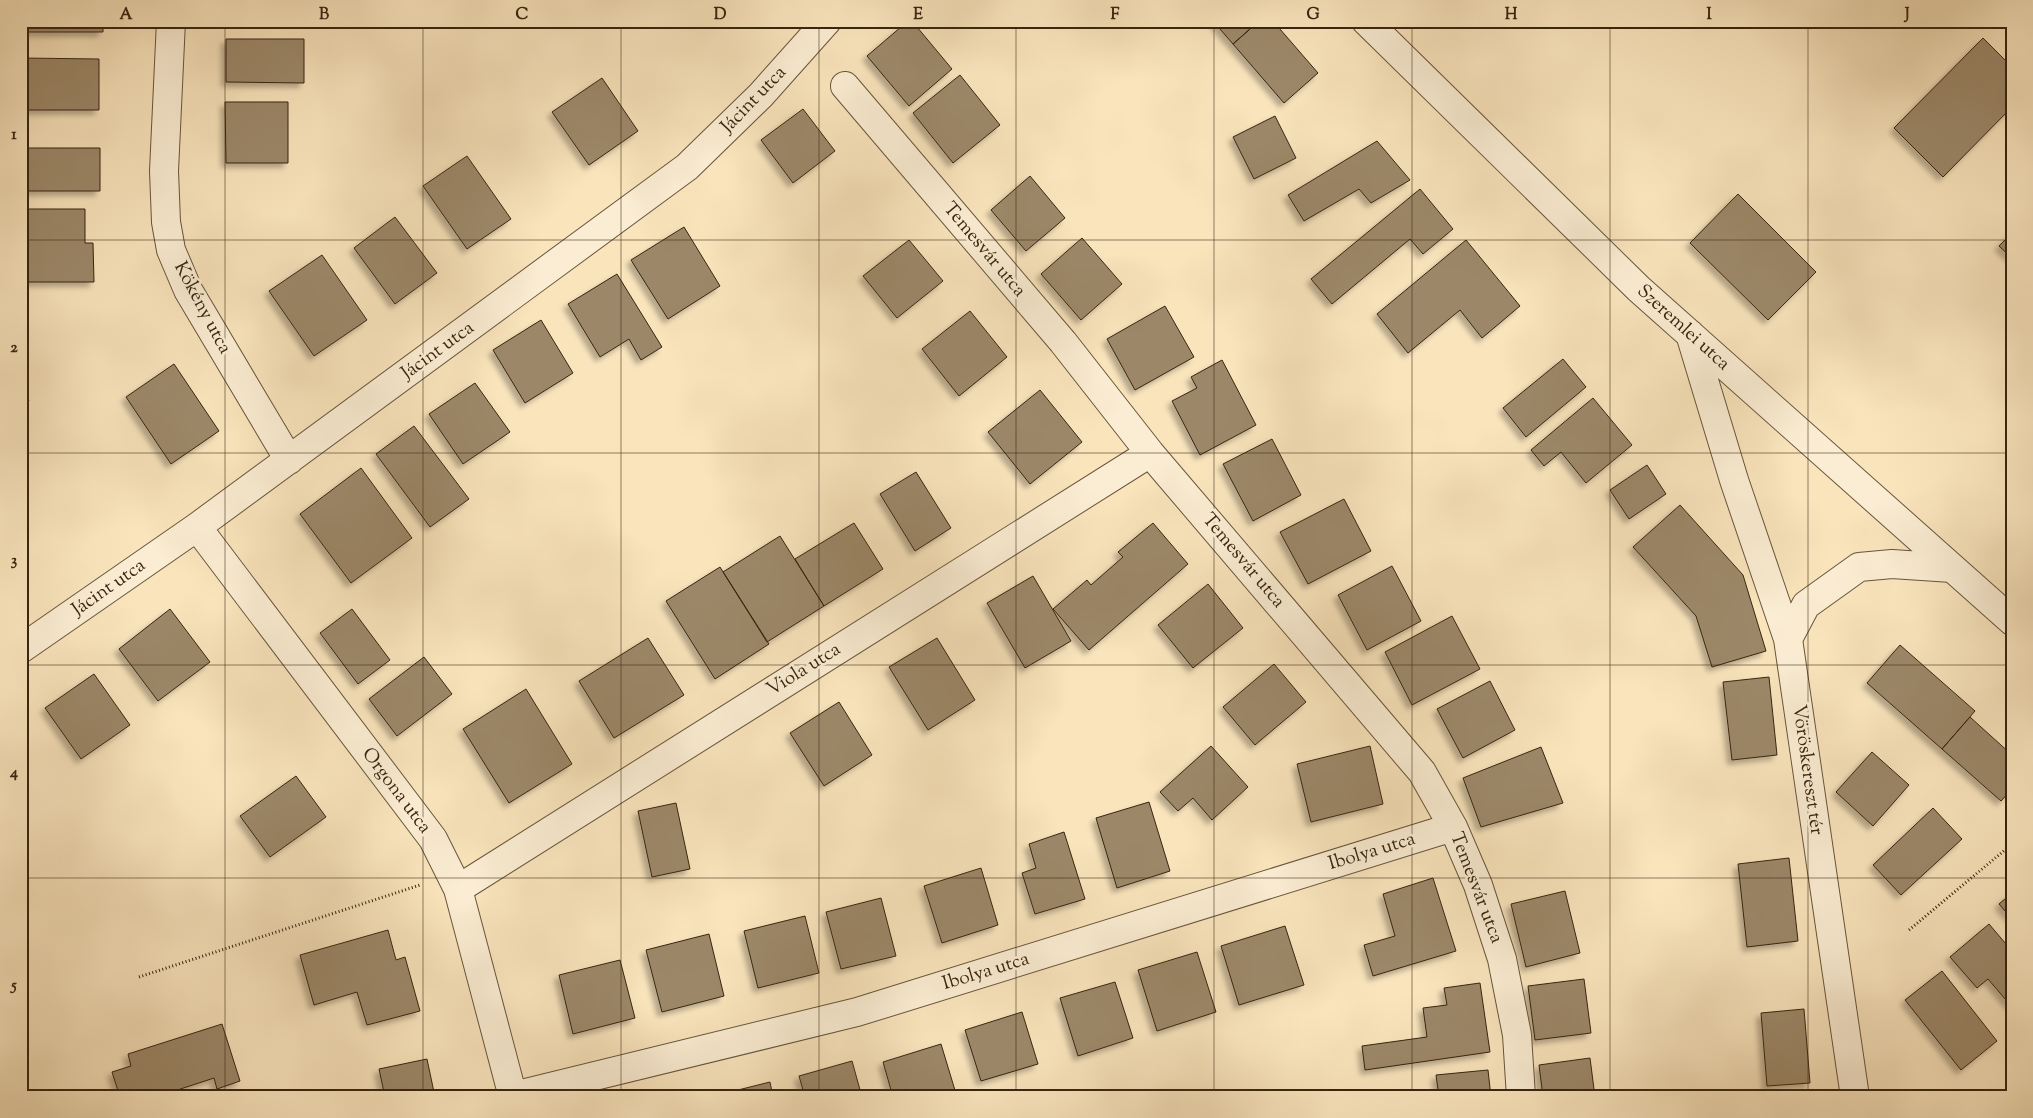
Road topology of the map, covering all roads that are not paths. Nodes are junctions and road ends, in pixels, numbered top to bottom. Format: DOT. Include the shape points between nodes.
graph roads {
  1 [pos="171,21"];
  2 [pos="827,21"];
  3 [pos="1366,21"];
  4 [pos="845,86"];
  5 [pos="1690,334"];
  6 [pos="1150,453"];
  7 [pos="290,460"];
  8 [pos="197,527"];
  9 [pos="1952,568"];
  10 [pos="2012,621"];
  11 [pos="1788,639"];
  12 [pos="21,649"];
  13 [pos="1452,827"];
  14 [pos="455,882"];
  15 [pos="512,1096"];
  16 [pos="1521,1097"];
  17 [pos="1855,1097"];
  1 -- 7 [label="street, Kökény utca" via="164,171 166,222 171,250 188,290"];
  2 -- 7 [label="street, Jácint utca" via="762,95 687,167"];
  3 -- 5 [label="street, Szeremlei utca" via="1639,289"];
  4 -- 6 [label="street, Temesvár utca" via="1063,342"];
  5 -- 9 [label="street, Szeremlei utca"];
  5 -- 11 [label="street, Vöröskereszt tér" via="1734,480"];
  6 -- 13 [label="street, Temesvár utca" via="1422,772"];
  6 -- 14 [label="street, Viola utca"];
  7 -- 8 [label="street, Jácint utca"];
  8 -- 12 [label="street, Jácint utca"];
  8 -- 14 [label="street, Orgona utca" via="433,840"];
  9 -- 10 [label="street, Szeremlei utca"];
  9 -- 11 [label="street" via="1892,564 1859,567 1806,605"];
  11 -- 17 [label="street, Vöröskereszt tér"];
  13 -- 15 [label="street, Ibolya utca" via="857,1012"];
  13 -- 16 [label="street, Temesvár utca" via="1478,884 1502,960 1517,1035"];
  14 -- 15 [label="street, Orgona utca"];
}
